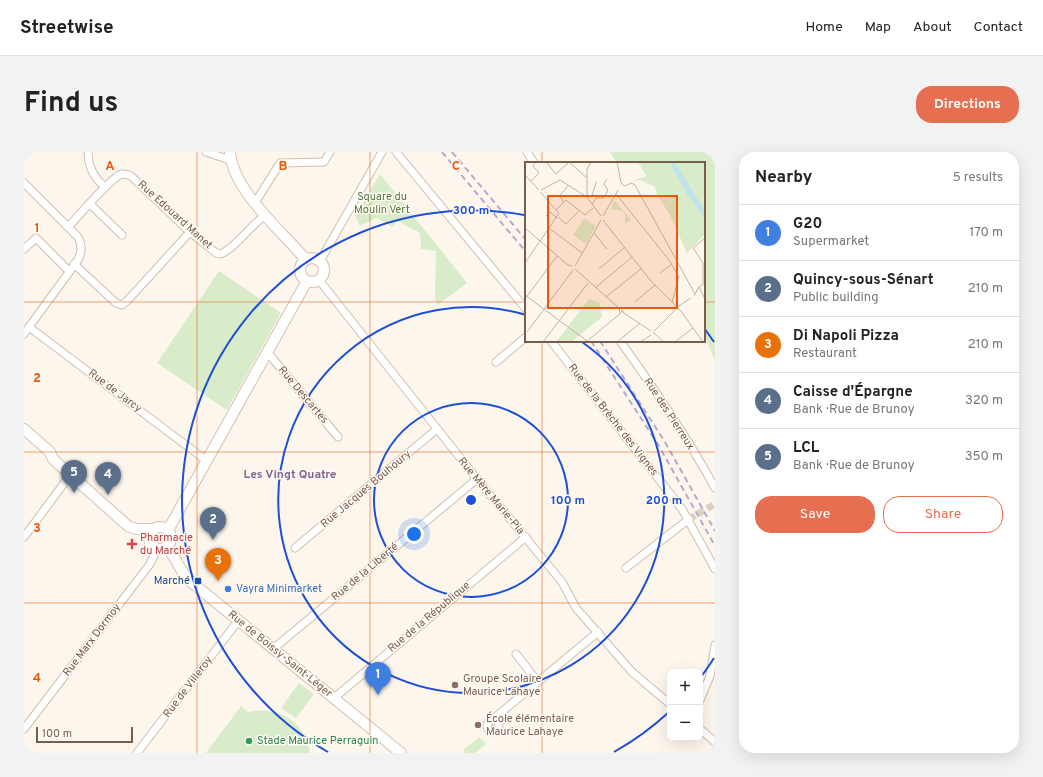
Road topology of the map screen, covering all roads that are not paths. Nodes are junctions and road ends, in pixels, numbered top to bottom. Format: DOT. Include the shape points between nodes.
graph roads {
  1 [pos="88,152"];
  2 [pos="206,152"];
  3 [pos="330,152"];
  4 [pos="382,152"];
  5 [pos="396,152"];
  6 [pos="527,152"];
  7 [pos="230,156"];
  8 [pos="533,162"];
  9 [pos="24,183"];
  10 [pos="105,187"];
  11 [pos="256,203"];
  12 [pos="90,204"];
  13 [pos="266,215"];
  14 [pos="68,227"];
  15 [pos="190,232"];
  16 [pos="122,235"];
  17 [pos="24,249"];
  18 [pos="306,260"];
  19 [pos="320,261"];
  20 [pos="74,264"];
  21 [pos="70,271"];
  22 [pos="319,280"];
  23 [pos="307,281"];
  24 [pos="525,309"];
  25 [pos="29,327"];
  26 [pos="24,334"];
  27 [pos="525,338"];
  28 [pos="552,342"];
  29 [pos="621,342"];
  30 [pos="268,353"];
  31 [pos="496,362"];
  32 [pos="24,429"];
  33 [pos="437,429"];
  34 [pos="338,438"];
  35 [pos="207,461"];
  36 [pos="71,474"];
  37 [pos="477,479"];
  38 [pos="715,488"];
  39 [pos="688,519"];
  40 [pos="136,528"];
  41 [pos="154,530"];
  42 [pos="168,530"];
  43 [pos="24,537"];
  44 [pos="526,537"];
  45 [pos="149,539"];
  46 [pos="168,547"];
  47 [pos="295,548"];
  48 [pos="157,549"];
  49 [pos="626,568"];
  50 [pos="715,568"];
  51 [pos="238,621"];
  52 [pos="598,632"];
  53 [pos="715,646"];
  54 [pos="273,649"];
  55 [pos="516,654"];
  56 [pos="538,682"];
  57 [pos="703,693"];
  58 [pos="334,698"];
  59 [pos="667,701"];
  60 [pos="492,720"];
  61 [pos="24,729"];
  62 [pos="703,732"];
  63 [pos="715,742"];
  64 [pos="137,753"];
  65 [pos="401,753"];
  1 -- 10 [label="street" via="88,162 95,179"];
  2 -- 7 [label="street"];
  3 -- 11 [label="street" via="324,162 280,163"];
  4 -- 19 [label="street"];
  5 -- 24 [label="street"];
  6 -- 8 [label="street"];
  7 -- 11 [label="main road" via="240,183"];
  9 -- 14 [label="street"];
  10 -- 12 [label="street, Rue Edouard Manet"];
  10 -- 15 [label="street, Rue Edouard Manet" via="116,176 131,176"];
  11 -- 13 [label="main road"];
  12 -- 14 [label="street, Rue Edouard Manet"];
  12 -- 16 [label="street"];
  13 -- 15 [label="street, Rue Edouard Manet" via="224,253 216,252"];
  13 -- 18 [label="main road"];
  14 -- 20 [label="street" via="78,237 81,245 81,253"];
  15 -- 20 [label="street" via="122,305"];
  17 -- 21 [label="street" via="36,238"];
  18 -- 19 [label="main road" via="313,258"];
  18 -- 23 [label="main road" via="301,265 300,272"];
  19 -- 22 [label="main road" via="324,271"];
  20 -- 21 [label="street"];
  21 -- 25 [label="street"];
  22 -- 23 [label="main road"];
  22 -- 33 [label="street, Rue Mère Marie-Pia"];
  23 -- 30 [label="main road"];
  25 -- 26 [label="street"];
  25 -- 35 [label="street, Rue de Jarcy"];
  27 -- 31 [label="street"];
  28 -- 39 [label="street, Rue de la Brèche des Vignes"];
  29 -- 38 [label="street, Rue des Pierreux" via="660,399"];
  30 -- 34 [label="street, Rue Descartes"];
  30 -- 35 [label="main road"];
  32 -- 36 [label="main road"];
  33 -- 37 [label="street, Rue Mère Marie-Pia"];
  33 -- 47 [label="street, Rue Jacques Bouhoury"];
  35 -- 42 [label="main road"];
  36 -- 40 [label="main road" via="120,520"];
  36 -- 43 [label="street"];
  37 -- 44 [label="street, Rue Mère Marie-Pia"];
  37 -- 54 [label="street, Rue de la Liberté"];
  39 -- 49 [label="street"];
  39 -- 50 [label="street, Rue de la Brèche des Vignes"];
  40 -- 41 [label="main road"];
  40 -- 45 [label="main road"];
  41 -- 42 [label="main road" via="161,527"];
  41 -- 45 [label="main road"];
  42 -- 46 [label="main road" via="171,540"];
  44 -- 52 [label="street, Rue Mère Marie-Pia" via="562,582 576,608"];
  44 -- 58 [label="street, Rue de la République"];
  45 -- 48 [label="main road" via="151,545"];
  46 -- 48 [label="main road"];
  46 -- 51 [label="main road, Rue de Boissy-Saint-Léger" via="190,581"];
  48 -- 61 [label="street, Rue Marx Dormoy" via="150,564"];
  51 -- 54 [label="main road, Rue de Boissy-Saint-Léger"];
  51 -- 64 [label="street, Rue de Villeroy"];
  52 -- 56 [label="street"];
  52 -- 59 [label="street, Rue Mère Marie-Pia" via="632,672"];
  53 -- 57 [label="street" via="710,676"];
  54 -- 58 [label="main road, Rue de Boissy-Saint-Léger"];
  55 -- 56 [label="street"];
  56 -- 60 [label="street"];
  58 -- 65 [label="main road, Rue de Boissy-Saint-Léger"];
  62 -- 63 [label="street"];
}
